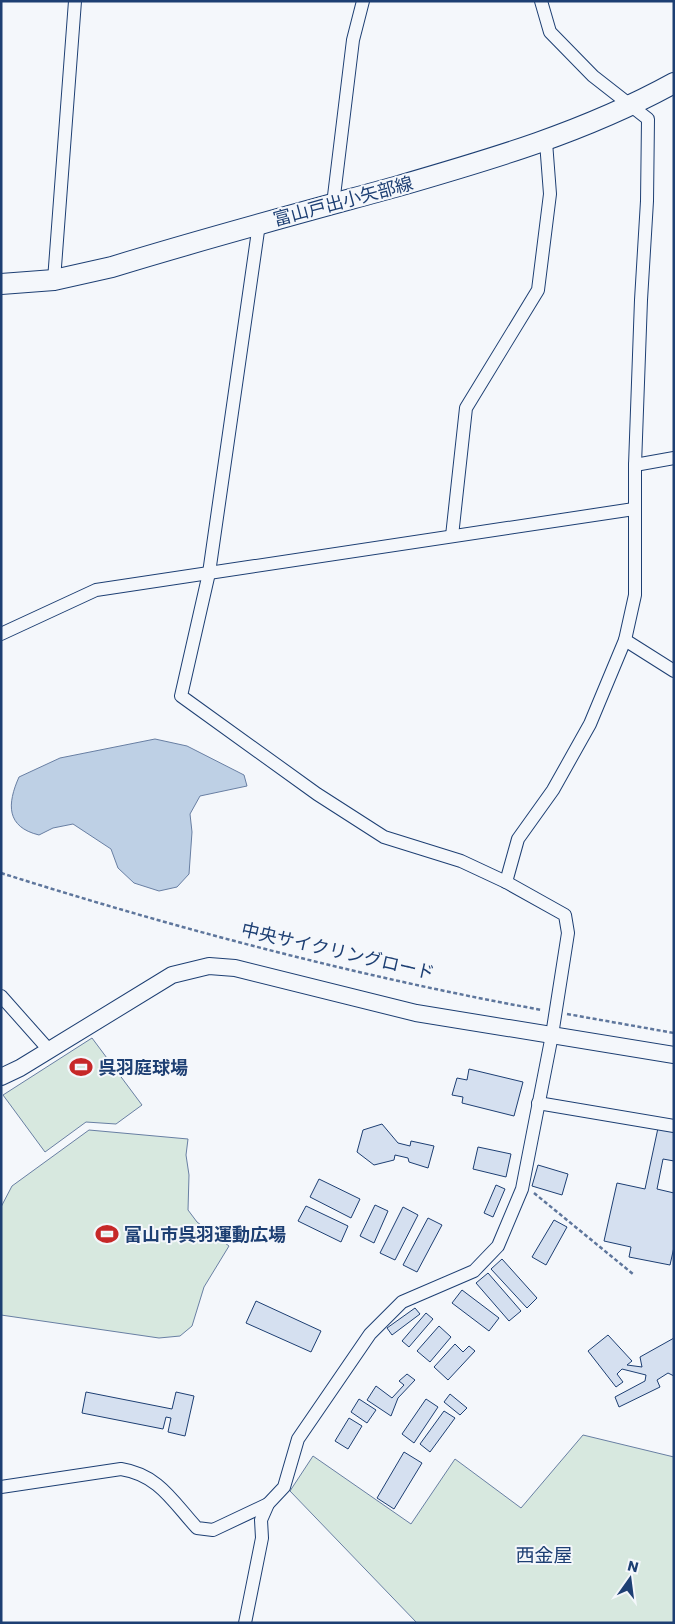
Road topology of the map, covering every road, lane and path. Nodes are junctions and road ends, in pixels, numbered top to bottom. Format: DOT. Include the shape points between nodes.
graph roads {
  1 [pos="75,1"];
  2 [pos="363,1"];
  3 [pos="541,1"];
  4 [pos="674,83"];
  5 [pos="630,107"];
  6 [pos="546,142"];
  7 [pos="333,204"];
  8 [pos="259,224"];
  9 [pos="54,280"];
  10 [pos="1,284"];
  11 [pos="674,458"];
  12 [pos="635,464"];
  13 [pos="634,509"];
  14 [pos="452,536"];
  15 [pos="209,573"];
  16 [pos="1,634"];
  17 [pos="625,640"];
  18 [pos="674,671"];
  19 [pos="1,873"];
  20 [pos="506,882"];
  21 [pos="1,996"];
  22 [pos="555,1012"];
  23 [pos="674,1033"];
  24 [pos="552,1035"];
  25 [pos="49,1050"];
  26 [pos="674,1055"];
  27 [pos="1,1077"];
  28 [pos="538,1103"];
  29 [pos="674,1126"];
  30 [pos="523,1184"];
  31 [pos="633,1274"];
  32 [pos="1,1487"];
  33 [pos="268,1504"];
  34 [pos="245,1623"];
  1 -- 9 [label="street"];
  2 -- 7 [label="street" via="354,40"];
  3 -- 5 [label="street" via="550,32 593,76"];
  4 -- 5 [label="main road, 富山戸出小矢部線"];
  5 -- 6 [label="main road, 富山戸出小矢部線"];
  5 -- 12 [label="street" via="648,119"];
  6 -- 7 [label="main road, 富山戸出小矢部線"];
  6 -- 14 [label="street" via="550,194 538,290 466,408"];
  7 -- 8 [label="main road, 富山戸出小矢部線"];
  8 -- 9 [label="main road, 富山戸出小矢部線" via="112,267"];
  8 -- 15 [label="street"];
  9 -- 10 [label="main road, 富山戸出小矢部線"];
  11 -- 12 [label="street"];
  12 -- 13 [label="street"];
  13 -- 14 [label="street"];
  13 -- 17 [label="street" via="634,594"];
  14 -- 15 [label="street"];
  15 -- 16 [label="street" via="96,590"];
  15 -- 20 [label="street" via="181,696 317,794 384,837 461,861"];
  17 -- 18 [label="street"];
  17 -- 20 [label="street" via="590,724 553,790 518,839"];
  19 -- 22 [label="path, 中央サイクリングロード" via="173,924 296,956"];
  20 -- 22 [label="street" via="565,915 568,933"];
  21 -- 25 [label="street"];
  22 -- 23 [label="path, 中央サイクリングロード"];
  22 -- 24 [label="street"];
  24 -- 25 [label="street" via="416,1013 235,968 209,966 189,969 158,982"];
  24 -- 26 [label="street"];
  24 -- 28 [label="street"];
  25 -- 27 [label="street"];
  28 -- 29 [label="street"];
  28 -- 30 [label="street"];
  30 -- 31 [label="path"];
  30 -- 33 [label="street" via="498,1246 474,1271 402,1302 370,1334 298,1440 284,1487"];
  32 -- 33 [label="street" via="121,1469 137,1472 164,1490 197,1528 213,1530"];
  33 -- 34 [label="street" via="260,1520 262,1538"];
}
